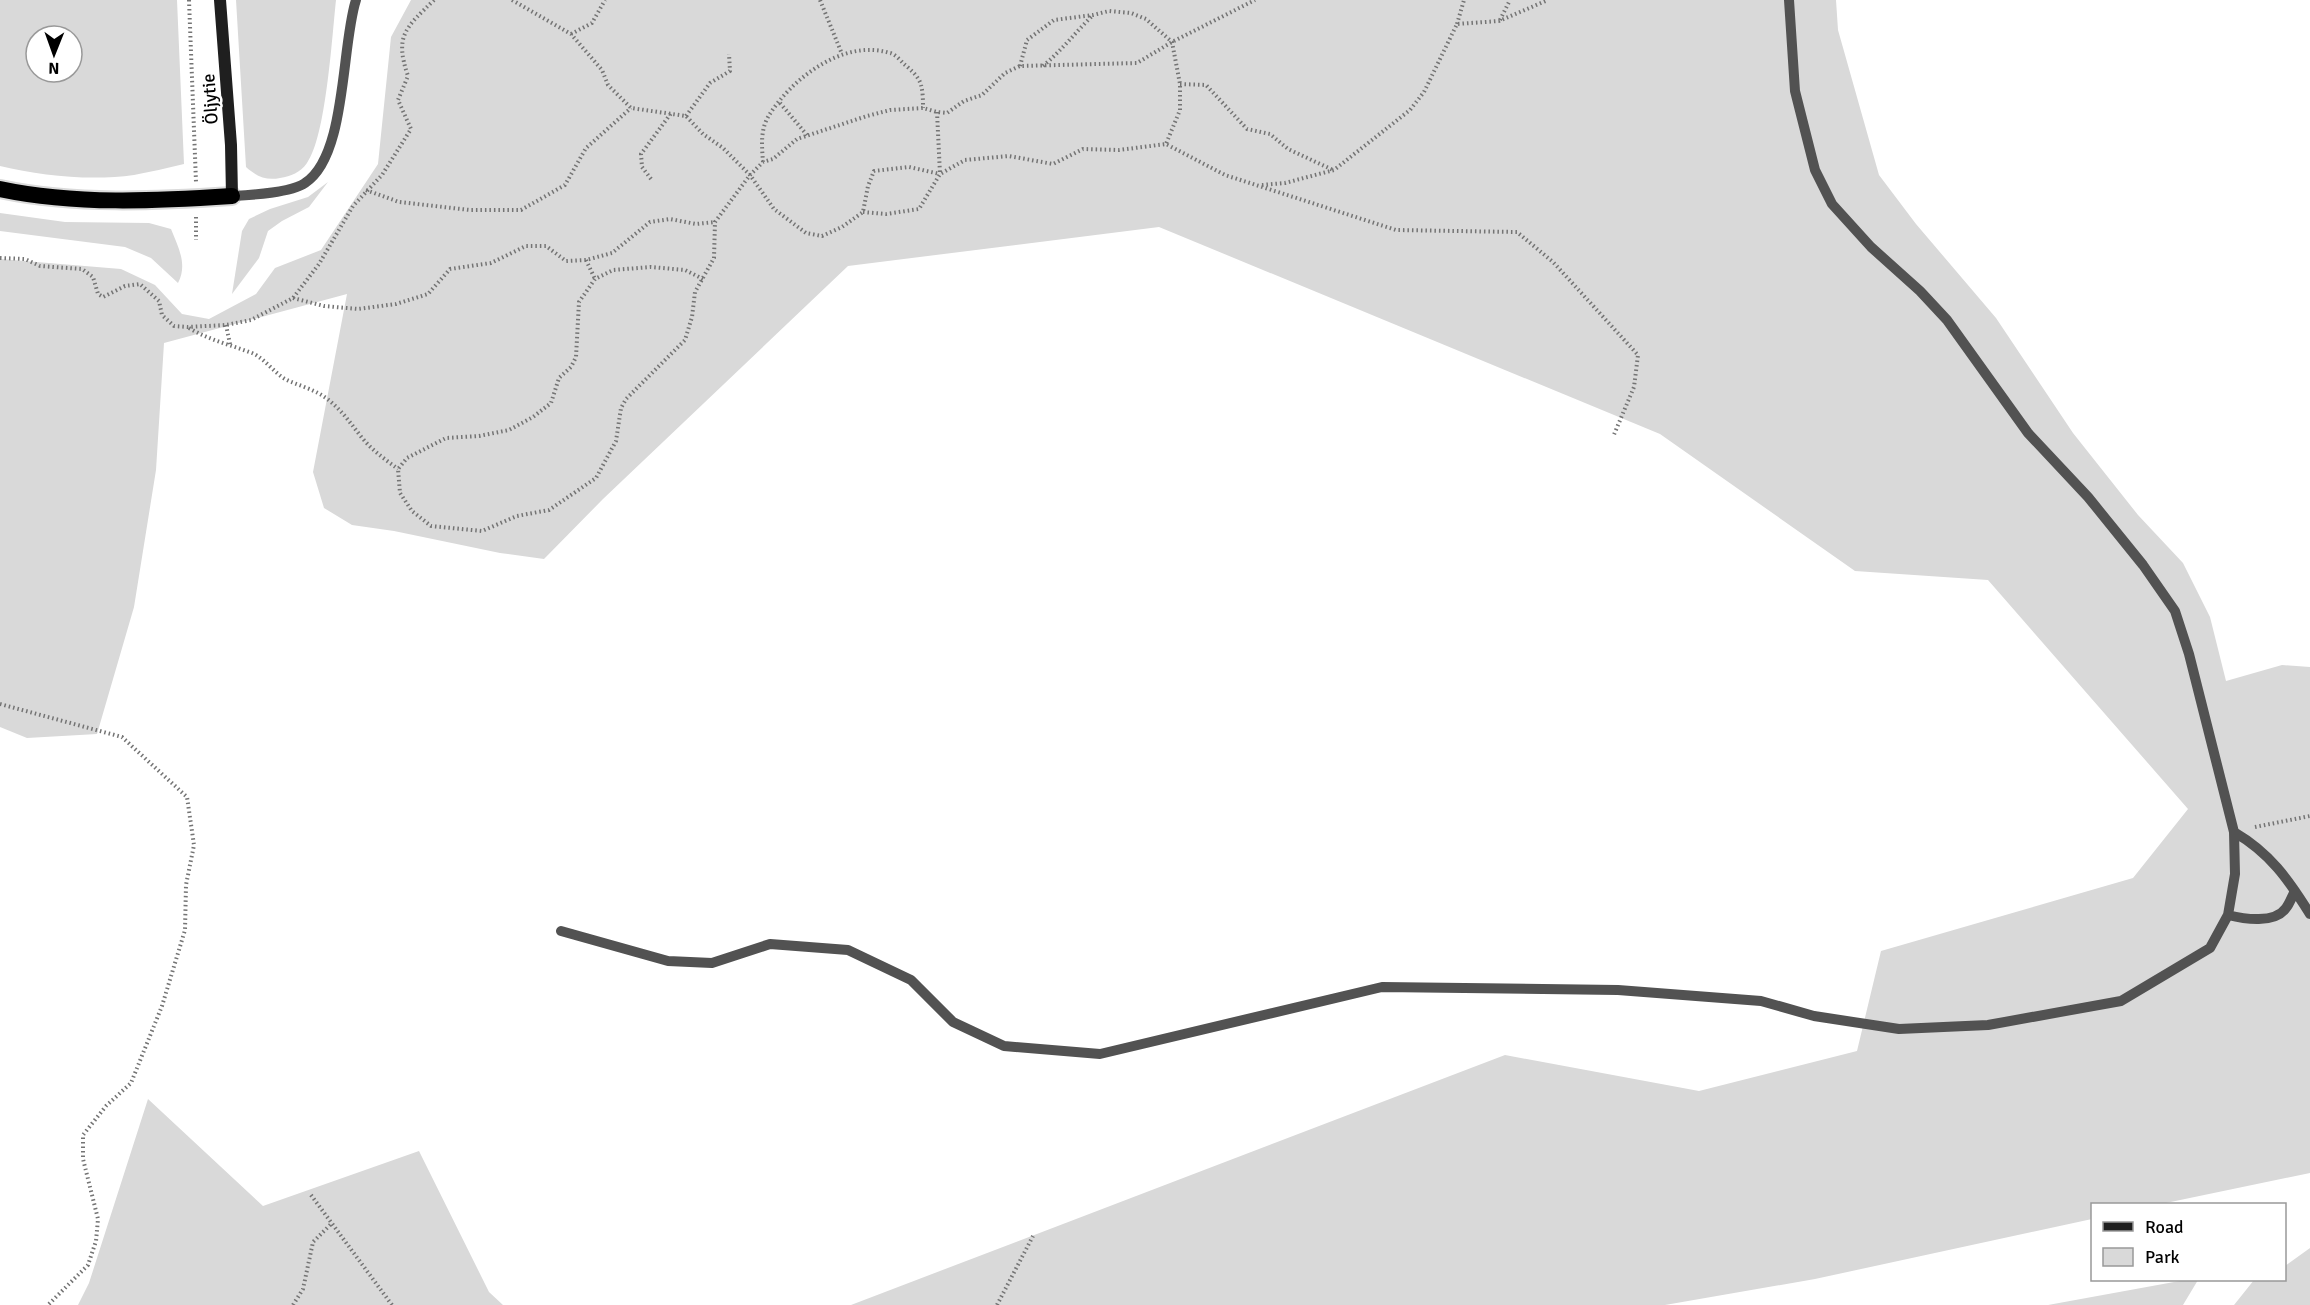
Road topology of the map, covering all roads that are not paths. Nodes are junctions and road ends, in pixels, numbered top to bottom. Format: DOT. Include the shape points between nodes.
graph roads {
  1 [pos="220,0"];
  2 [pos="356,0"];
  3 [pos="1789,0"];
  4 [pos="0,189"];
  5 [pos="232,196"];
  6 [pos="2234,832"];
  7 [pos="2295,891"];
  8 [pos="2310,914"];
  9 [pos="2228,915"];
  10 [pos="561,931"];
  1 -- 5 [label="main road, Öljytie"];
  2 -- 5 [label="lane" via="332,143 322,166 304,184"];
  3 -- 6 [label="lane" via="1795,91 1815,170 1832,204 1947,320 2028,433 2088,496 2175,611"];
  4 -- 5 [label="highway" via="85,200"];
  6 -- 7 [label="lane" via="2254,844 2281,870"];
  6 -- 9 [label="lane" via="2235,874"];
  7 -- 8 [label="lane"];
  7 -- 9 [label="lane" via="2285,910 2268,918 2250,920"];
  9 -- 10 [label="lane" via="2210,948 2121,1001 1988,1025 1899,1029 1814,1016 1761,1001 1618,990 1382,987 1100,1054 1004,1046 952,1022 911,980 848,950 770,945 712,963 668,962"];
}
